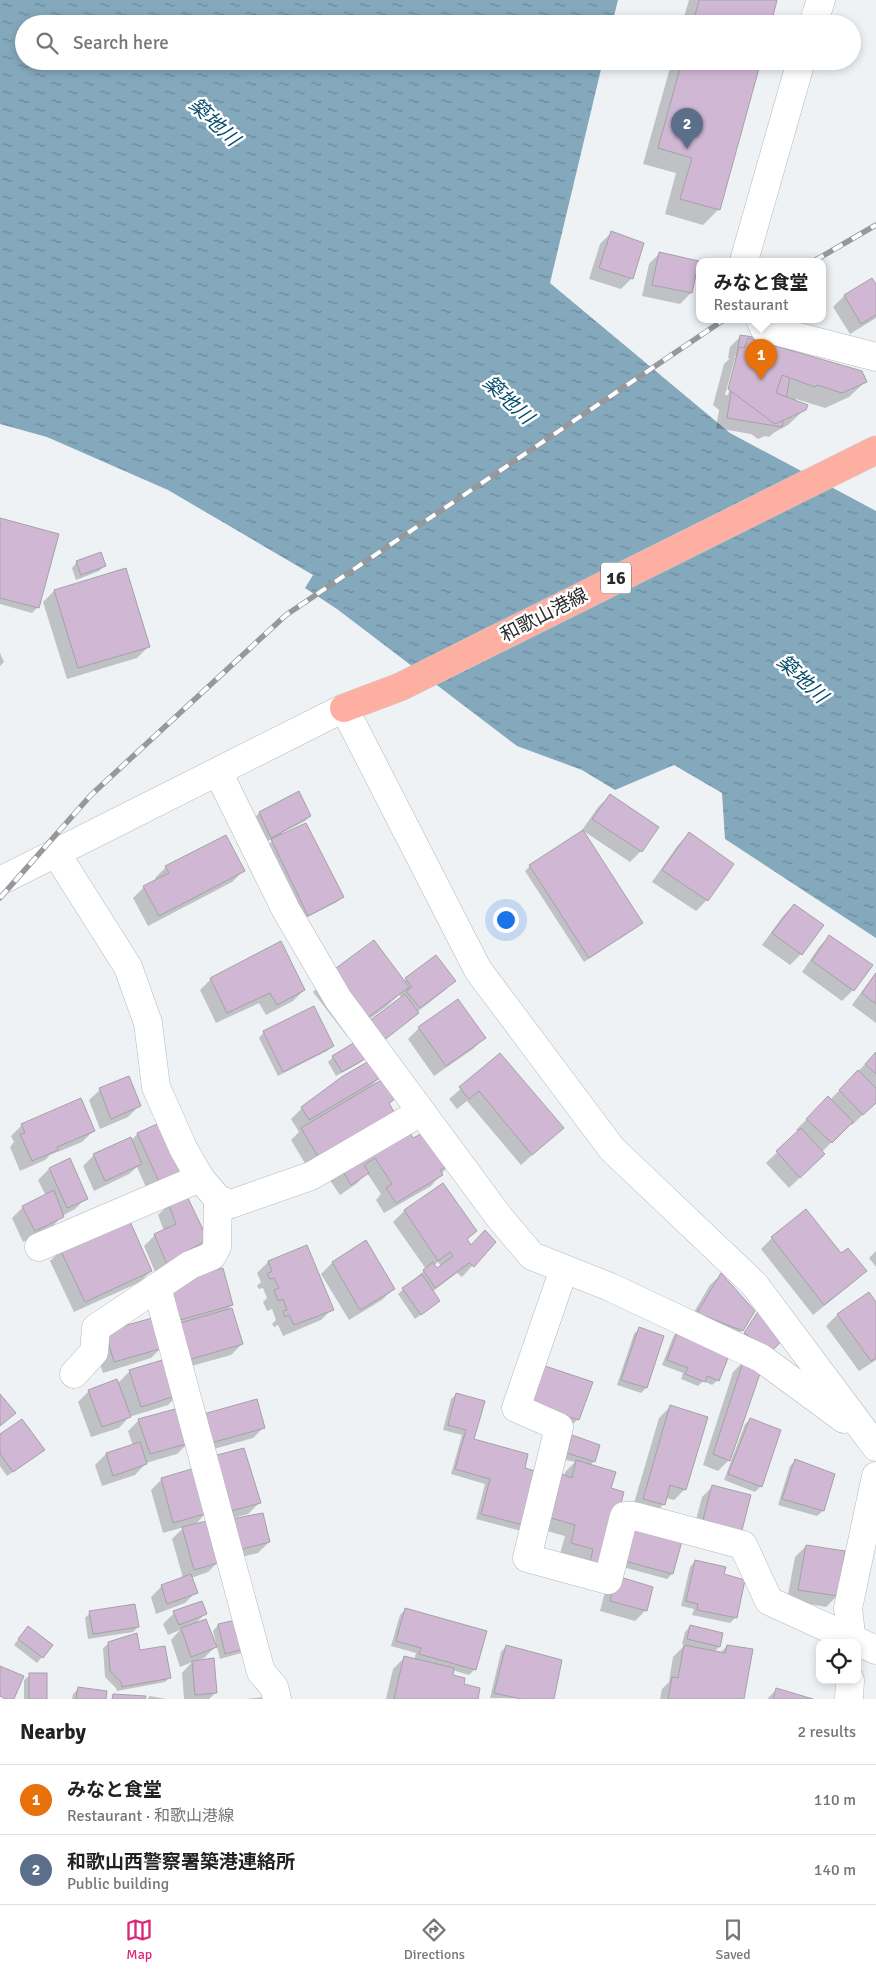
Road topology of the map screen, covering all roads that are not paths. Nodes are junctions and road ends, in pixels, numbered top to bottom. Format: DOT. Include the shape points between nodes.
graph roads {
  1 [pos="821,0"];
  2 [pos="816,15"];
  3 [pos="798,70"];
  4 [pos="745,258"];
  5 [pos="762,323"];
  6 [pos="876,357"];
  7 [pos="876,450"];
  8 [pos="344,708"];
  9 [pos="218,772"];
  10 [pos="56,853"];
  11 [pos="0,880"];
  12 [pos="423,1114"];
  13 [pos="200,1178"];
  14 [pos="218,1199"];
  15 [pos="39,1247"];
  16 [pos="564,1269"];
  17 [pos="157,1287"];
  18 [pos="74,1374"];
  19 [pos="872,1442"];
  20 [pos="876,1476"];
  21 [pos="849,1639"];
  22 [pos="858,1639"];
  23 [pos="850,1684"];
  24 [pos="276,1699"];
  25 [pos="849,1699"];
  1 -- 2 [label="street"];
  3 -- 4 [label="street"];
  5 -- 6 [label="street" via="764,328"];
  7 -- 8 [label="main road, 和歌山港線 / 16" via="400,687"];
  8 -- 9 [label="street"];
  8 -- 19 [label="street" via="478,970 612,1149 754,1284"];
  9 -- 10 [label="street"];
  9 -- 12 [label="street" via="286,910 338,999"];
  10 -- 11 [label="street"];
  10 -- 13 [label="street" via="128,967 148,1023 156,1087 182,1148"];
  12 -- 14 [label="street" via="414,1116 311,1176 231,1204"];
  12 -- 16 [label="street" via="532,1256"];
  13 -- 14 [label="street"];
  13 -- 15 [label="street"];
  14 -- 17 [label="street" via="217,1247 212,1256 190,1265"];
  16 -- 19 [label="street" via="610,1287 761,1358"];
  16 -- 21 [label="street" via="516,1408 559,1427 527,1558 608,1580 624,1516 634,1516 743,1545 768,1601"];
  17 -- 18 [label="street" via="96,1328 94,1352"];
  17 -- 24 [label="street" via="261,1672 274,1687"];
  20 -- 22 [label="street" via="848,1608"];
  23 -- 25 [label="street"];
}
